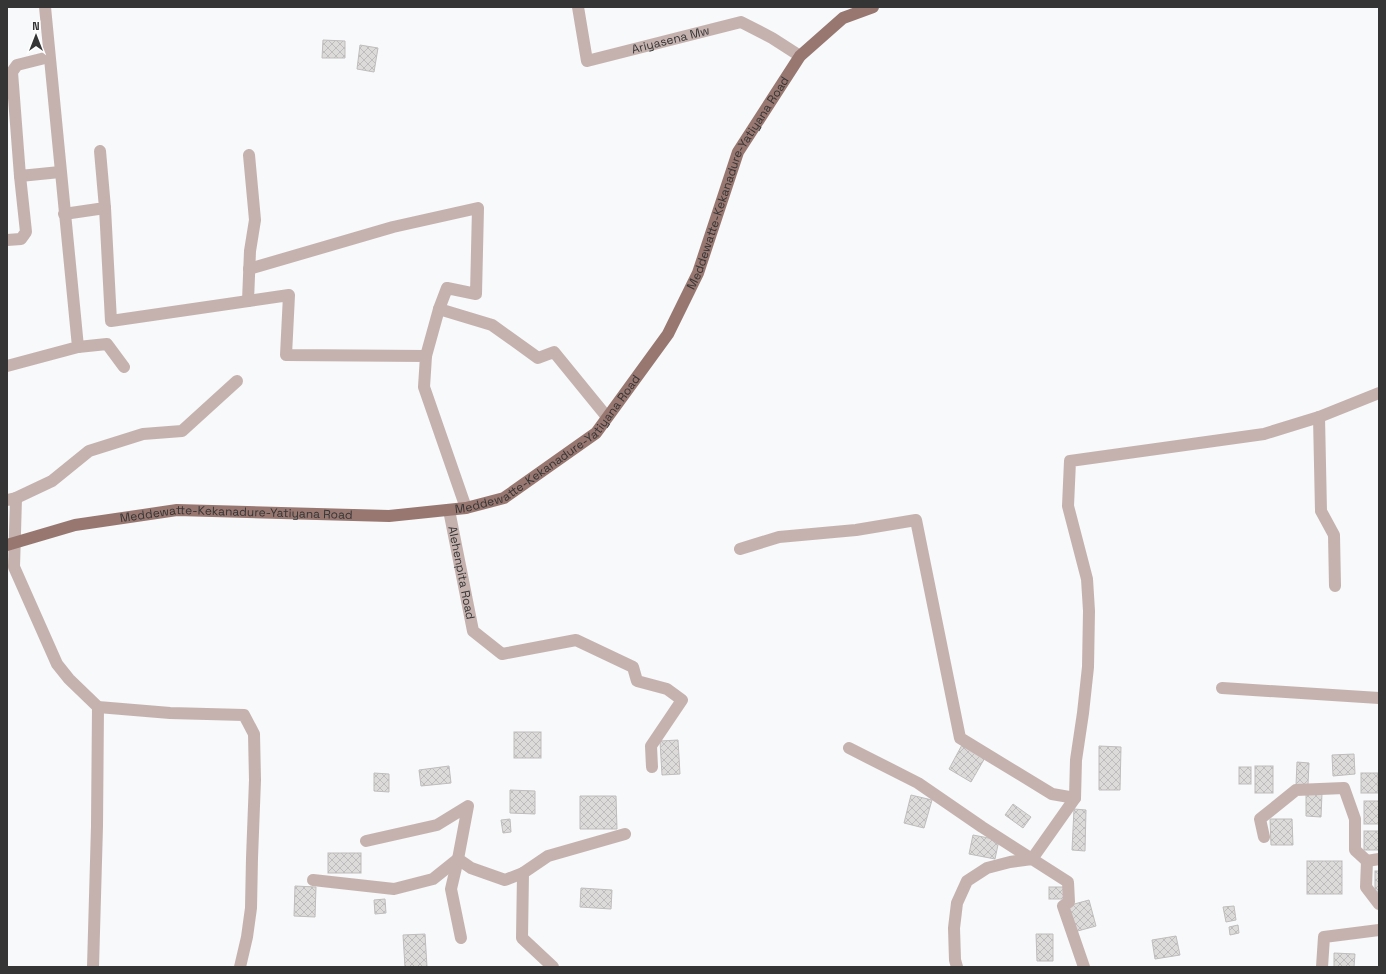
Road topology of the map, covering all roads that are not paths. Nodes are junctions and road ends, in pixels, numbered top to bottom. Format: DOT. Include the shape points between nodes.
graph roads {
  1 [pos="44,7"];
  2 [pos="578,7"];
  3 [pos="873,7"];
  4 [pos="800,56"];
  5 [pos="49,57"];
  6 [pos="100,151"];
  7 [pos="249,155"];
  8 [pos="60,172"];
  9 [pos="20,176"];
  10 [pos="105,208"];
  11 [pos="64,214"];
  12 [pos="7,240"];
  13 [pos="250,269"];
  14 [pos="248,301"];
  15 [pos="439,309"];
  16 [pos="78,347"];
  17 [pos="426,356"];
  18 [pos="7,366"];
  19 [pos="124,367"];
  20 [pos="237,381"];
  21 [pos="1379,393"];
  22 [pos="1319,417"];
  23 [pos="607,418"];
  24 [pos="12,499"];
  25 [pos="466,508"];
  26 [pos="449,510"];
  27 [pos="11,544"];
  28 [pos="740,549"];
  29 [pos="1335,586"];
  30 [pos="1222,688"];
  31 [pos="1379,698"];
  32 [pos="98,707"];
  33 [pos="849,748"];
  34 [pos="652,767"];
  35 [pos="1075,798"];
  36 [pos="625,834"];
  37 [pos="1264,837"];
  38 [pos="366,841"];
  39 [pos="458,859"];
  40 [pos="1032,859"];
  41 [pos="1373,860"];
  42 [pos="523,873"];
  43 [pos="313,880"];
  44 [pos="1379,904"];
  45 [pos="1379,930"];
  46 [pos="461,938"];
  47 [pos="93,967"];
  48 [pos="240,967"];
  49 [pos="553,967"];
  50 [pos="957,967"];
  51 [pos="1084,967"];
  52 [pos="1322,967"];
  1 -- 5 [label="street"];
  2 -- 4 [label="street, Ariyasena Mw" via="587,61 741,22"];
  3 -- 4 [label="main road, Meddewatte-Kekanadure-Yatiyana Road" via="843,18"];
  4 -- 23 [label="main road, Meddewatte-Kekanadure-Yatiyana Road" via="738,152 698,273 668,334"];
  5 -- 8 [label="street"];
  5 -- 9 [label="street" via="17,65 12,72"];
  6 -- 10 [label="street"];
  7 -- 13 [label="street" via="255,220"];
  8 -- 9 [label="street"];
  8 -- 11 [label="street"];
  9 -- 12 [label="street" via="26,232 21,239"];
  10 -- 11 [label="street"];
  10 -- 14 [label="street" via="112,321"];
  11 -- 16 [label="street"];
  13 -- 14 [label="street"];
  13 -- 15 [label="street" via="393,227 478,208 476,294 447,288"];
  14 -- 17 [label="street" via="289,296 286,355"];
  15 -- 17 [label="street"];
  15 -- 23 [label="street" via="492,325 538,358 554,352"];
  16 -- 18 [label="street"];
  16 -- 19 [label="street" via="107,344"];
  17 -- 25 [label="street" via="424,387"];
  20 -- 24 [label="street" via="182,431 143,434 89,451 52,480"];
  21 -- 22 [label="street"];
  22 -- 29 [label="street" via="1322,511 1334,535"];
  22 -- 35 [label="street" via="1264,434 1070,461 1068,506 1087,579 1089,612 1088,667 1076,760"];
  23 -- 25 [label="main road, Meddewatte-Kekanadure-Yatiyana Road" via="596,433 504,498"];
  24 -- 27 [label="street"];
  25 -- 26 [label="main road, Meddewatte-Kekanadure-Yatiyana Road"];
  26 -- 27 [label="main road, Meddewatte-Kekanadure-Yatiyana Road" via="390,516 177,510 75,525"];
  26 -- 34 [label="street, Alehenpita Road" via="473,631 502,654 576,640 633,667 637,681 667,689 682,700 651,746"];
  27 -- 32 [label="street" via="14,567 57,664"];
  28 -- 35 [label="street" via="779,536 856,530 916,520 960,738 1052,794"];
  30 -- 31 [label="street"];
  32 -- 47 [label="street"];
  32 -- 48 [label="street" via="170,713 244,715 254,734 255,780 251,908"];
  33 -- 40 [label="street" via="918,783"];
  35 -- 40 [label="street"];
  36 -- 42 [label="street" via="548,856"];
  37 -- 41 [label="street" via="1260,819 1296,790 1344,788 1355,819 1355,850"];
  38 -- 39 [label="street" via="437,825 468,806"];
  39 -- 42 [label="street" via="471,868 505,880"];
  39 -- 43 [label="street" via="433,879 394,889"];
  39 -- 46 [label="street" via="451,889"];
  40 -- 50 [label="street" via="987,868 967,881 957,903 954,928"];
  40 -- 51 [label="street" via="1068,882 1069,902 1063,906"];
  41 -- 44 [label="street" via="1366,887"];
  42 -- 49 [label="street" via="522,938"];
  45 -- 52 [label="street" via="1324,937"];
}
